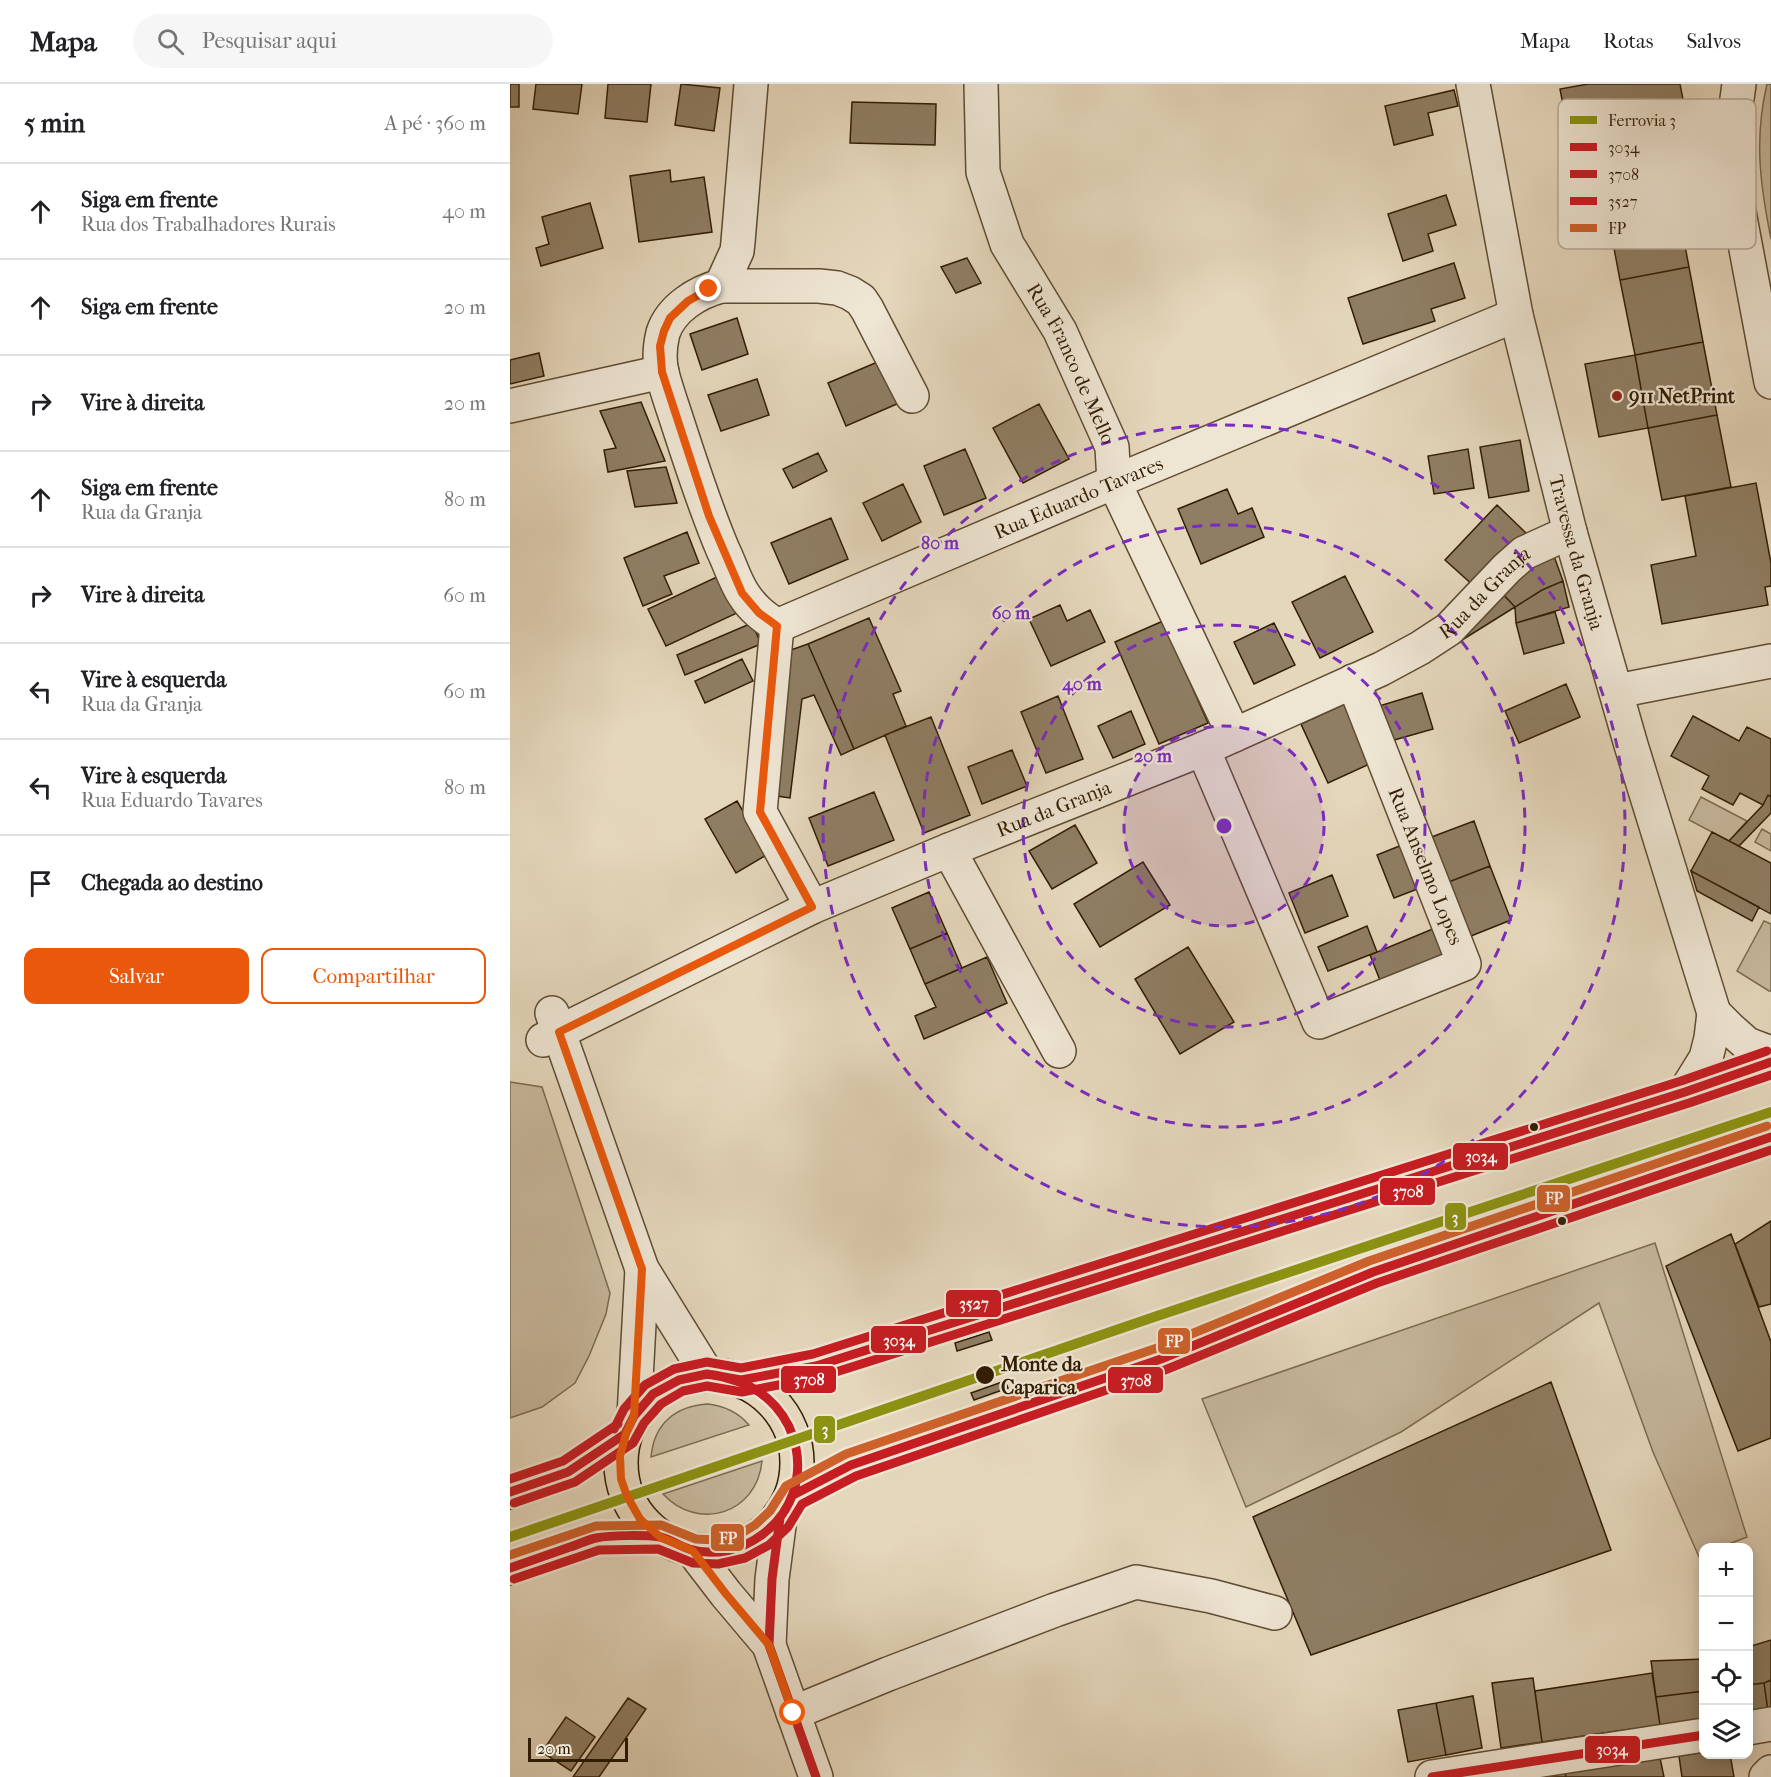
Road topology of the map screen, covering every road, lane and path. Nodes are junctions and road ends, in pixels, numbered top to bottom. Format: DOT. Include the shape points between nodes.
graph roads {
  1 [pos="751,84"];
  2 [pos="981,84"];
  3 [pos="1473,84"];
  4 [pos="1739,84"];
  5 [pos="1737,99"];
  6 [pos="1746,249"];
  7 [pos="721,286"];
  8 [pos="1516,315"];
  9 [pos="662,372"];
  10 [pos="1771,382"];
  11 [pos="912,396"];
  12 [pos="510,406"];
  13 [pos="1114,482"];
  14 [pos="1570,532"];
  15 [pos="777,626"];
  16 [pos="1771,662"];
  17 [pos="1353,681"];
  18 [pos="1617,691"];
  19 [pos="1234,735"];
  20 [pos="1203,749"];
  21 [pos="949,850"];
  22 [pos="812,907"];
  23 [pos="1714,1013"];
  24 [pos="1059,1051"];
  25 [pos="1771,1053"];
  26 [pos="1771,1062"];
  27 [pos="1685,1092"];
  28 [pos="1771,1137"];
  29 [pos="642,1269"];
  30 [pos="707,1374"];
  31 [pos="741,1380"];
  32 [pos="630,1425"];
  33 [pos="510,1492"];
  34 [pos="786,1507"];
  35 [pos="660,1537"];
  36 [pos="693,1551"];
  37 [pos="510,1568"];
  38 [pos="1275,1612"];
  39 [pos="769,1645"];
  40 [pos="793,1713"];
  41 [pos="1771,1724"];
  42 [pos="1753,1727"];
  43 [pos="1699,1736"];
  44 [pos="1771,1772"];
  45 [pos="816,1777"];
  46 [pos="1432,1777"];
  47 [pos="1766,1777"];
  1 -- 7 [label="street" via="737,250"];
  2 -- 13 [label="street, Rua Franco de Mello" via="983,172 1003,234 1060,331 1112,447"];
  3 -- 8 [label="street, Travessa da Granja"];
  4 -- 5 [label="street"];
  6 -- 10 [label="street"];
  7 -- 9 [label="street" via="696,295 670,318 660,346"];
  7 -- 11 [label="street" via="819,286 850,293 867,309"];
  8 -- 13 [label="street, Rua Eduardo Tavares"];
  8 -- 14 [label="street, Travessa da Granja"];
  9 -- 12 [label="street"];
  9 -- 15 [label="street" via="706,508 742,593"];
  13 -- 15 [label="street, Rua Eduardo Tavares"];
  13 -- 19 [label="street, Rua Franco de Mello"];
  14 -- 17 [label="street, Rua da Granja" via="1524,553 1449,629"];
  14 -- 18 [label="street, Travessa da Granja"];
  15 -- 22 [label="street" via="760,812"];
  16 -- 18 [label="street"];
  17 -- 19 [label="street, Rua da Granja"];
  17 -- 20 [label="street, Rua Anselmo Lopes" via="1464,964 1319,1022"];
  18 -- 23 [label="street, Travessa da Granja"];
  19 -- 20 [label="street, Rua da Granja"];
  20 -- 21 [label="street, Rua da Granja"];
  21 -- 22 [label="street, Rua da Granja"];
  21 -- 24 [label="street"];
  22 -- 29 [label="street, Rua da Granja" via="551,1028"];
  23 -- 25 [label="street, Travessa da Granja" via="1747,1044"];
  23 -- 27 [label="street, Travessa da Granja" via="1706,1058"];
  26 -- 27 [label="main road"];
  27 -- 31 [label="main road" via="816,1366"];
  28 -- 34 [label="main road" via="1373,1272 1161,1359 851,1465"];
  29 -- 30 [label="street"];
  29 -- 32 [label="street"];
  30 -- 31 [label="main road"];
  30 -- 32 [label="main road" via="679,1380 653,1394"];
  31 -- 34 [label="main road" via="776,1404 795,1438 797,1476"];
  32 -- 33 [label="main road" via="568,1472"];
  32 -- 35 [label="main road" via="620,1456 621,1479 640,1519"];
  34 -- 36 [label="main road" via="762,1535 741,1547"];
  34 -- 39 [label="street" via="772,1579"];
  35 -- 36 [label="main road"];
  35 -- 37 [label="main road" via="597,1538"];
  36 -- 39 [label="street"];
  38 -- 40 [label="street" via="1136,1582"];
  39 -- 40 [label="street"];
  40 -- 45 [label="street"];
  41 -- 42 [label="street"];
  43 -- 46 [label="street"];
  44 -- 47 [label="street"];
}
